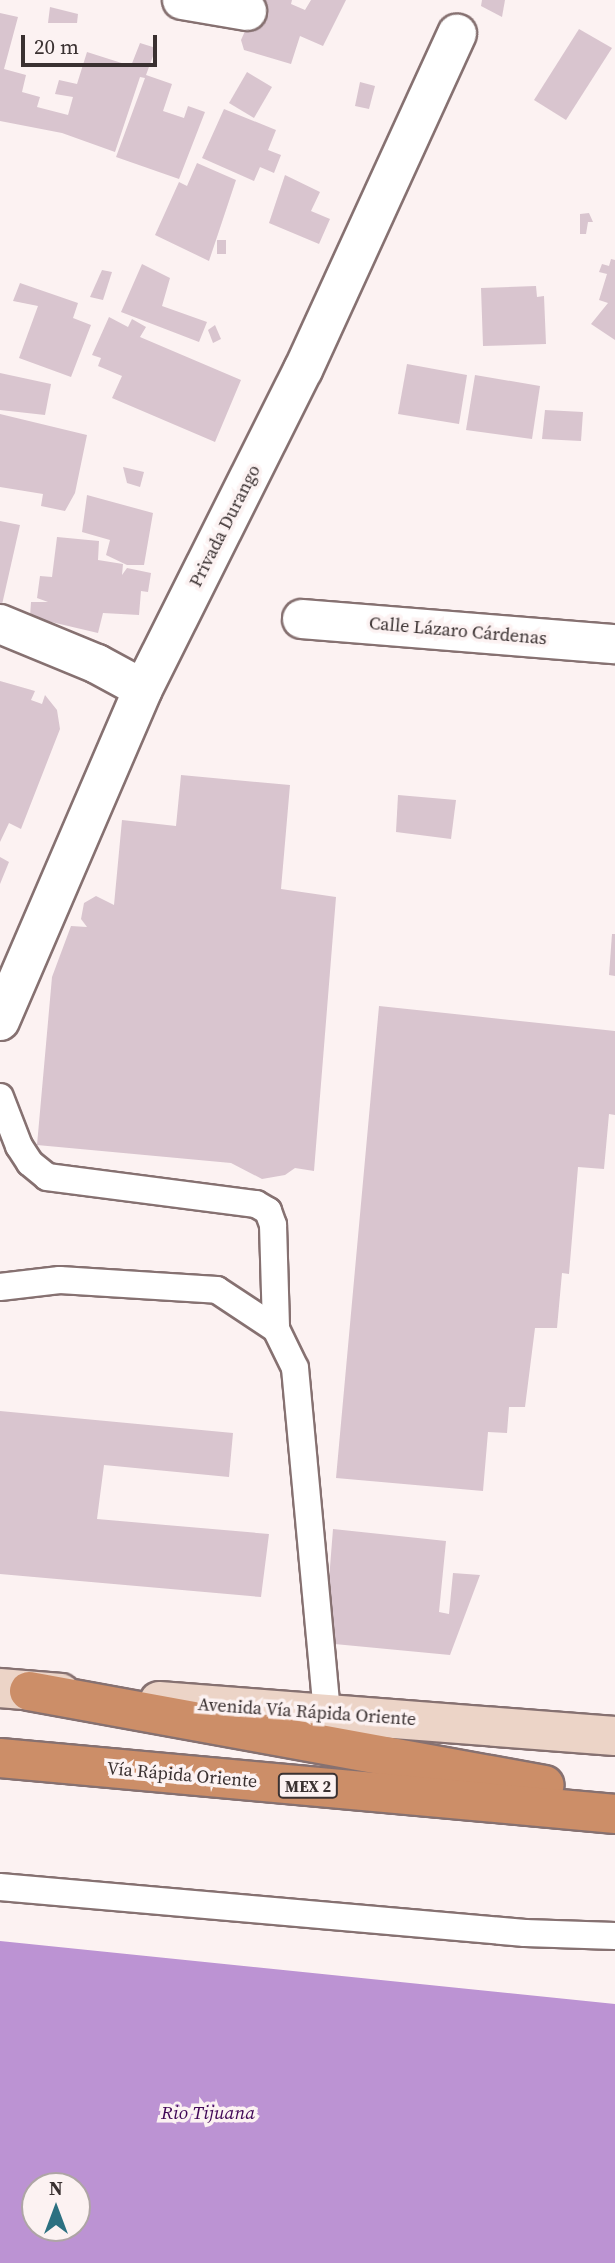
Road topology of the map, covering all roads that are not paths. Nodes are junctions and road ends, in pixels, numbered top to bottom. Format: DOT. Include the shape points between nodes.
graph roads {
  1 [pos="182,0"];
  2 [pos="247,11"];
  3 [pos="457,34"];
  4 [pos="302,619"];
  5 [pos="0,624"];
  6 [pos="615,644"];
  7 [pos="143,689"];
  8 [pos="0,1021"];
  9 [pos="0,1097"];
  10 [pos="0,1287"];
  11 [pos="276,1329"];
  12 [pos="15,1689"];
  13 [pos="327,1713"];
  14 [pos="615,1736"];
  15 [pos="0,1758"];
  16 [pos="615,1798"];
  17 [pos="615,1814"];
  18 [pos="0,1887"];
  19 [pos="615,1936"];
  1 -- 2 [label="street"];
  3 -- 7 [label="street, Privada Durango" via="303,370"];
  4 -- 6 [label="street, Calle Lázaro Cárdenas"];
  5 -- 7 [label="street" via="97,664"];
  7 -- 8 [label="street, Privada Durango"];
  9 -- 11 [label="lane" via="19,1146 47,1177 256,1204 268,1211 274,1225"];
  10 -- 11 [label="lane" via="60,1280 217,1290"];
  11 -- 13 [label="lane" via="295,1368"];
  12 -- 13 [label="main road, Avenida Vía Rápida Oriente"];
  12 -- 16 [label="highway"];
  13 -- 14 [label="main road, Avenida Vía Rápida Oriente"];
  15 -- 17 [label="highway, Vía Rápida Oriente / MEX 2"];
  18 -- 19 [label="lane" via="526,1933"];
}
